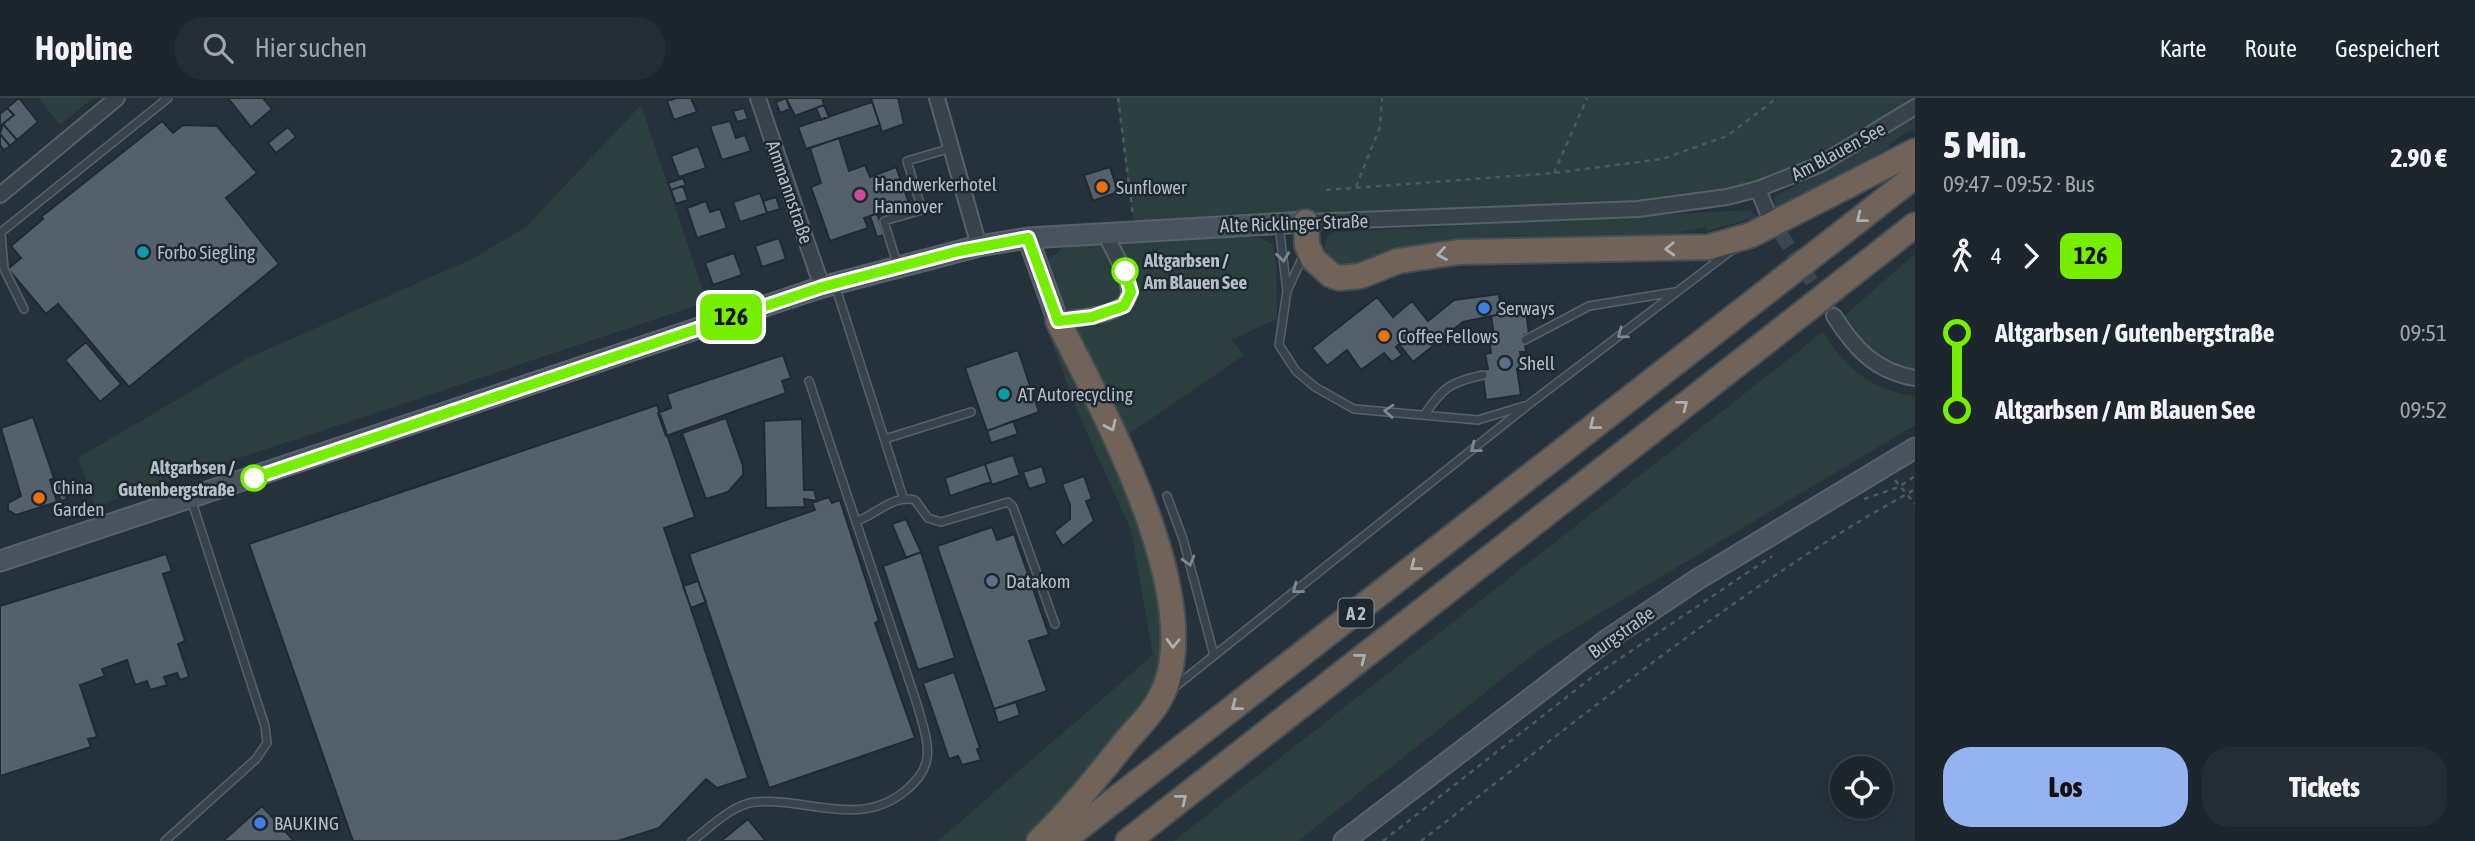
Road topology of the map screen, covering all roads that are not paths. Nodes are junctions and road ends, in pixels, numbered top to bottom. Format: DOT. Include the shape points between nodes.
graph roads {
  1 [pos="117,98"];
  2 [pos="168,98"];
  3 [pos="758,98"];
  4 [pos="937,98"];
  5 [pos="1915,107"];
  6 [pos="950,148"];
  7 [pos="1915,151"];
  8 [pos="1915,176"];
  9 [pos="1758,189"];
  10 [pos="0,195"];
  11 [pos="1768,214"];
  12 [pos="1279,222"];
  13 [pos="1915,225"];
  14 [pos="1104,232"];
  15 [pos="1,233"];
  16 [pos="1306,234"];
  17 [pos="1751,235"];
  18 [pos="1028,238"];
  19 [pos="1915,240"];
  20 [pos="979,247"];
  21 [pos="1882,250"];
  22 [pos="898,267"];
  23 [pos="828,285"];
  24 [pos="1287,291"];
  25 [pos="1676,292"];
  26 [pos="24,309"];
  27 [pos="1834,316"];
  28 [pos="1058,321"];
  29 [pos="1525,340"];
  30 [pos="1483,375"];
  31 [pos="1915,379"];
  32 [pos="809,381"];
  33 [pos="1528,405"];
  34 [pos="971,412"];
  35 [pos="1425,414"];
  36 [pos="885,439"];
  37 [pos="1915,448"];
  38 [pos="1167,496"];
  39 [pos="903,497"];
  40 [pos="191,499"];
  41 [pos="857,521"];
  42 [pos="0,561"];
  43 [pos="1055,624"];
  44 [pos="1214,655"];
  45 [pos="1160,699"];
  46 [pos="165,841"];
  47 [pos="692,841"];
  48 [pos="1039,841"];
  49 [pos="1062,841"];
  50 [pos="1128,841"];
  51 [pos="1344,841"];
  1 -- 10 [label="street"];
  2 -- 15 [label="lane"];
  3 -- 23 [label="street, Ammannstraße"];
  4 -- 6 [label="street"];
  5 -- 9 [label="street, Am Blauen See" via="1819,164"];
  6 -- 20 [label="street"];
  6 -- 22 [label="lane" via="907,161 922,210 884,221"];
  7 -- 17 [label="highway"];
  8 -- 49 [label="highway, A 2, one-way"];
  9 -- 11 [label="street"];
  9 -- 16 [label="street, Alte Ricklinger Straße" via="1638,209"];
  12 -- 14 [label="street, Alte Ricklinger Straße"];
  12 -- 16 [label="street, Alte Ricklinger Straße"];
  12 -- 24 [label="lane, one-way"];
  13 -- 21 [label="highway, A 2"];
  14 -- 18 [label="street, Alte Ricklinger Straße"];
  14 -- 28 [label="street" via="1130,285 1124,306"];
  15 -- 26 [label="lane" via="4,269"];
  17 -- 16 [label="highway, one-way" via="1709,247 1681,249 1459,252 1398,261 1360,276 1340,278 1321,268"];
  16 -- 24 [label="lane" via="1296,276"];
  17 -- 25 [label="lane"];
  18 -- 20 [label="street, Alte Ricklinger Straße"];
  18 -- 28 [label="street"];
  19 -- 21 [label="highway"];
  20 -- 22 [label="street, Alte Ricklinger Straße"];
  50 -- 21 [label="highway, A 2, one-way"];
  22 -- 23 [label="street, Alte Ricklinger Straße"];
  23 -- 36 [label="lane"];
  23 -- 40 [label="street, Alte Ricklinger Straße"];
  35 -- 24 [label="lane, one-way" via="1354,409 1296,371 1279,345"];
  25 -- 29 [label="lane" via="1589,306"];
  25 -- 33 [label="lane, one-way"];
  27 -- 31 [label="street" via="1860,352 1885,370"];
  28 -- 45 [label="highway, one-way" via="1138,490 1165,575 1174,647"];
  30 -- 35 [label="lane" via="1441,390"];
  32 -- 41 [label="lane"];
  33 -- 35 [label="lane" via="1478,420"];
  33 -- 44 [label="lane, one-way"];
  34 -- 36 [label="lane"];
  36 -- 39 [label="lane"];
  37 -- 51 [label="street, Burgstraße" via="1606,640"];
  38 -- 44 [label="lane, one-way"];
  39 -- 41 [label="lane"];
  39 -- 43 [label="lane" via="915,500 934,521 1008,502"];
  40 -- 42 [label="street, Alte Ricklinger Straße"];
  40 -- 46 [label="lane" via="267,743 256,759"];
  41 -- 47 [label="lane" via="918,704 928,743 926,766 916,782 880,807 836,810 754,802 736,807"];
  44 -- 45 [label="lane"];
  45 -- 48 [label="highway" via="1068,813"];
}
